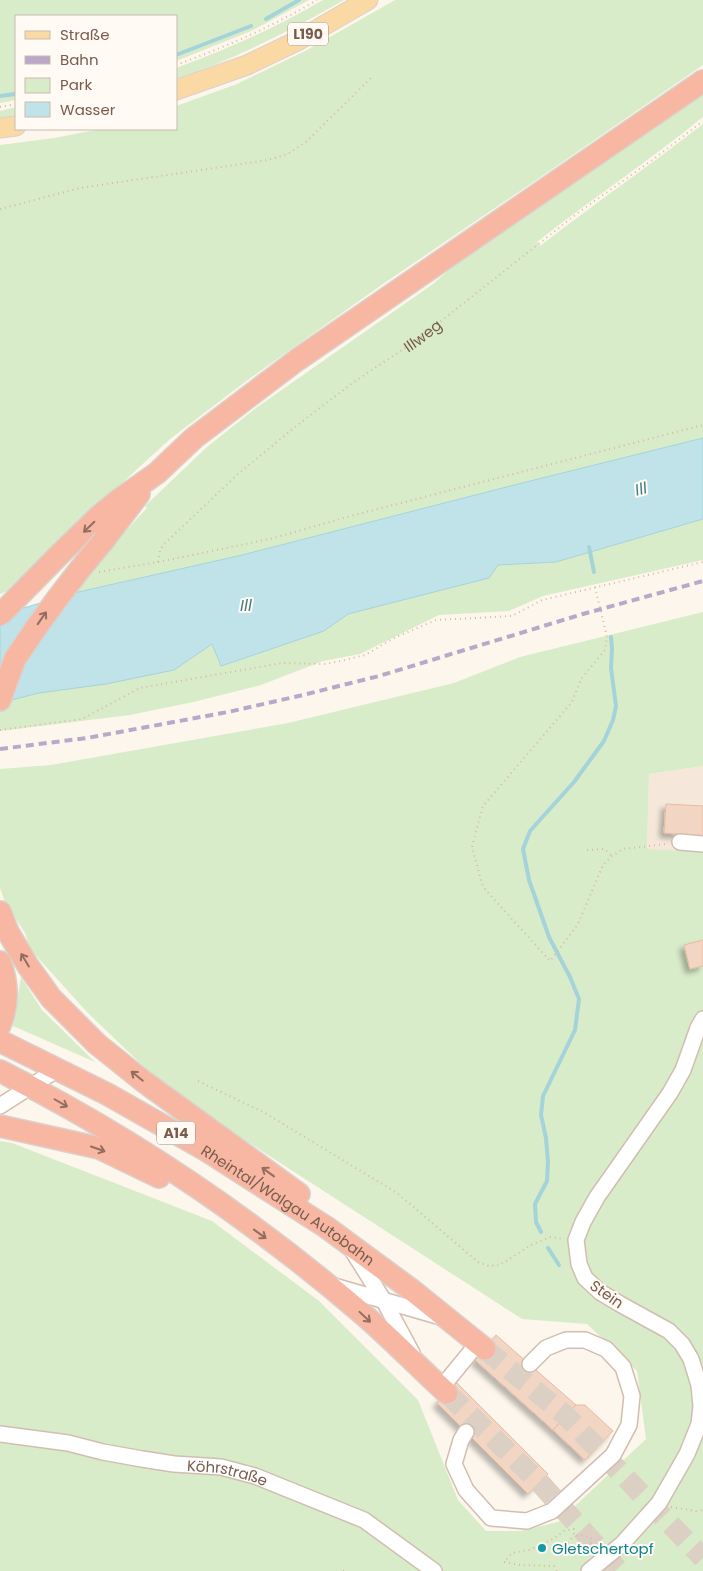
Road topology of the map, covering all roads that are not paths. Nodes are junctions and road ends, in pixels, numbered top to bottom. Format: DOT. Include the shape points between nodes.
graph roads {
  1 [pos="368,0"];
  2 [pos="703,81"];
  3 [pos="178,89"];
  4 [pos="15,126"];
  5 [pos="0,128"];
  6 [pos="157,473"];
  7 [pos="0,615"];
  8 [pos="15,659"];
  9 [pos="0,680"];
  10 [pos="0,700"];
  11 [pos="680,842"];
  12 [pos="703,844"];
  13 [pos="0,912"];
  14 [pos="0,962"];
  15 [pos="703,1019"];
  16 [pos="0,1025"];
  17 [pos="0,1041"];
  18 [pos="58,1069"];
  19 [pos="1,1072"];
  20 [pos="30,1087"];
  21 [pos="0,1106"];
  22 [pos="0,1126"];
  23 [pos="221,1205"];
  24 [pos="326,1226"];
  25 [pos="346,1242"];
  26 [pos="325,1283"];
  27 [pos="384,1301"];
  28 [pos="448,1320"];
  29 [pos="481,1346"];
  30 [pos="530,1364"];
  31 [pos="420,1368"];
  32 [pos="444,1391"];
  33 [pos="466,1432"];
  34 [pos="0,1434"];
  35 [pos="434,1571"];
  36 [pos="589,1571"];
  1 -- 3 [label="main road, L190" via="299,40 247,64"];
  2 -- 6 [label="highway" via="297,360 194,438"];
  4 -- 5 [label="main road"];
  6 -- 7 [label="highway, one-way, bridge" via="113,505"];
  8 -- 6 [label="highway, one-way, bridge" via="72,578"];
  8 -- 9 [label="highway"];
  8 -- 10 [label="highway"];
  11 -- 12 [label="street"];
  24 -- 13 [label="highway, one-way" via="308,1200 143,1081 98,1044 51,998 28,966"];
  14 -- 16 [label="highway" via="6,991"];
  15 -- 36 [label="street, Stein" via="683,1070 670,1093 597,1197 576,1240 579,1264 585,1278 600,1292 669,1331 682,1344 699,1385 701,1406 699,1424 687,1454 659,1503 622,1544"];
  17 -- 18 [label="highway, Rheintal/Walgau Autobahn / A14"];
  18 -- 20 [label="street"];
  18 -- 24 [label="highway, Rheintal/Walgau Autobahn / A14" via="204,1149"];
  19 -- 20 [label="highway, A14"];
  20 -- 21 [label="street"];
  20 -- 23 [label="highway, A14, one-way" via="115,1135"];
  22 -- 23 [label="highway, one-way" via="99,1148 182,1191"];
  23 -- 26 [label="highway, A14, one-way"];
  24 -- 25 [label="highway, Rheintal/Walgau Autobahn / A14"];
  25 -- 27 [label="street"];
  25 -- 28 [label="highway, Rheintal/Walgau Autobahn / A14"];
  26 -- 27 [label="street"];
  26 -- 31 [label="highway, A14, one-way"];
  27 -- 28 [label="street"];
  27 -- 31 [label="street"];
  28 -- 29 [label="highway, Rheintal/Walgau Autobahn / A14"];
  29 -- 32 [label="street"];
  30 -- 33 [label="street" via="546,1348 566,1340 585,1340 606,1349 623,1367 632,1396 629,1425 613,1455 552,1510 526,1521 491,1518 466,1490 454,1464"];
  31 -- 32 [label="highway, A14"];
  34 -- 35 [label="street, Köhrstraße" via="68,1443 174,1464 221,1467 255,1476 364,1520"];
}
